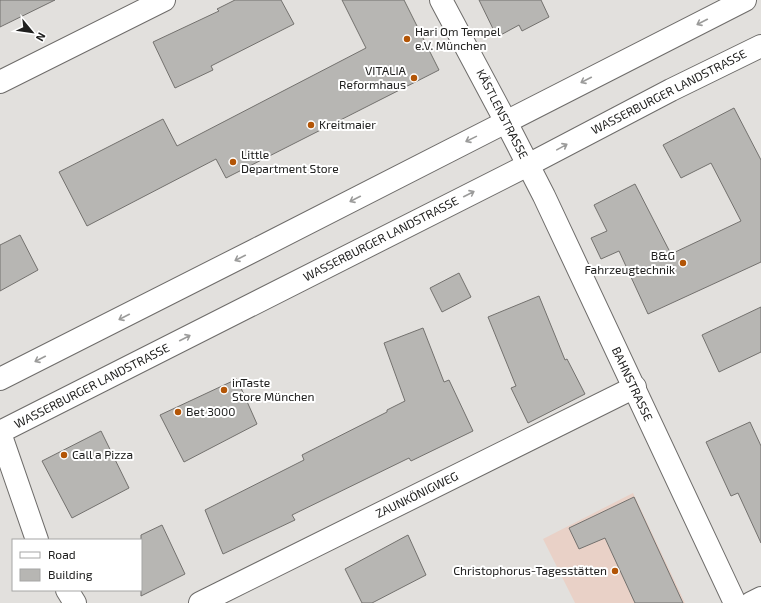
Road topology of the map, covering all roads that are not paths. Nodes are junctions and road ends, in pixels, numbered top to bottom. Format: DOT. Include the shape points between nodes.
graph roads {
  1 [pos="164,0"];
  2 [pos="442,0"];
  3 [pos="745,0"];
  4 [pos="761,46"];
  5 [pos="0,82"];
  6 [pos="506,122"];
  7 [pos="528,165"];
  8 [pos="0,379"];
  9 [pos="634,387"];
  10 [pos="0,433"];
  11 [pos="37,539"];
  12 [pos="68,591"];
  13 [pos="761,598"];
  14 [pos="75,603"];
  15 [pos="200,603"];
  16 [pos="735,603"];
  17 [pos="751,603"];
  1 -- 5 [label="main road"];
  2 -- 6 [label="main road, KÄSTLENSTRASSE"];
  3 -- 6 [label="main road, one-way"];
  7 -- 4 [label="main road, WASSERBURGER LANDSTRASSE, one-way"];
  6 -- 7 [label="main road, KÄSTLENSTRASSE"];
  6 -- 8 [label="main road, one-way"];
  7 -- 9 [label="main road, BAHNSTRASSE"];
  10 -- 7 [label="main road, WASSERBURGER LANDSTRASSE, one-way"];
  9 -- 15 [label="main road, ZAUNKÖNIGWEG"];
  9 -- 16 [label="main road, BAHNSTRASSE"];
  10 -- 11 [label="main road"];
  12 -- 14 [label="main road"];
  13 -- 17 [label="main road"];
}
